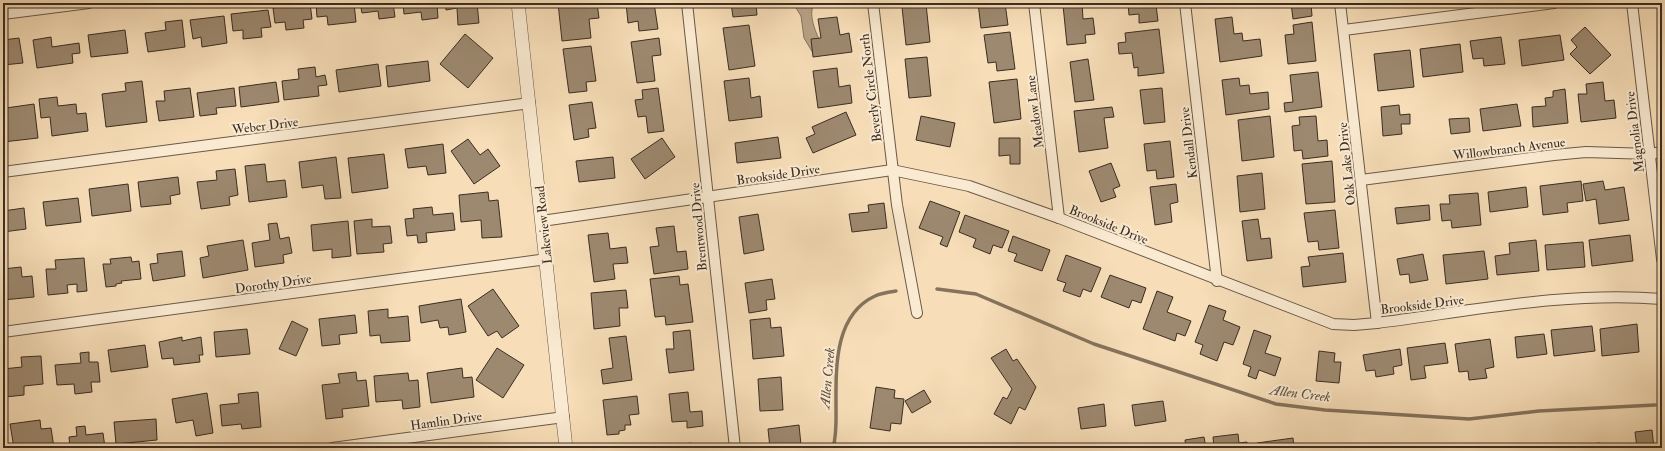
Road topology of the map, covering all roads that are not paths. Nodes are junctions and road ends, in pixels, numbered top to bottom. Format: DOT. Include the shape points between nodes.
graph roads {
  1 [pos="90,3"];
  2 [pos="518,3"];
  3 [pos="687,3"];
  4 [pos="873,3"];
  5 [pos="1034,3"];
  6 [pos="1185,3"];
  7 [pos="1340,3"];
  8 [pos="1551,3"];
  9 [pos="1554,3"];
  10 [pos="1632,3"];
  11 [pos="3,14"];
  12 [pos="1344,30"];
  13 [pos="530,103"];
  14 [pos="1662,152"];
  15 [pos="1650,154"];
  16 [pos="892,170"];
  17 [pos="3,172"];
  18 [pos="1360,180"];
  19 [pos="708,197"];
  20 [pos="1059,218"];
  21 [pos="542,221"];
  22 [pos="546,259"];
  23 [pos="1662,259"];
  24 [pos="1217,281"];
  25 [pos="1662,299"];
  26 [pos="917,313"];
  27 [pos="1377,323"];
  28 [pos="3,332"];
  29 [pos="564,417"];
  30 [pos="332,448"];
  31 [pos="566,448"];
  32 [pos="735,448"];
  1 -- 11 [label="street"];
  2 -- 13 [label="street, Lakeview Road"];
  3 -- 19 [label="street, Brentwood Drive"];
  4 -- 16 [label="street, Beverly Circle North"];
  5 -- 20 [label="street, Meadow Lane"];
  6 -- 24 [label="street, Kendall Drive"];
  7 -- 12 [label="street, Oak Lake Drive"];
  8 -- 9 [label="street"];
  8 -- 12 [label="street"];
  10 -- 15 [label="street, Magnolia Drive"];
  12 -- 18 [label="street, Oak Lake Drive"];
  13 -- 17 [label="street, Weber Drive"];
  13 -- 21 [label="street, Lakeview Road"];
  14 -- 15 [label="street, Willowbranch Avenue"];
  15 -- 18 [label="street, Willowbranch Avenue" via="1554,154"];
  15 -- 23 [label="street, Magnolia Drive"];
  16 -- 19 [label="street, Brookside Drive"];
  16 -- 20 [label="street, Brookside Drive" via="969,186"];
  16 -- 26 [label="street, Beverly Circle North"];
  18 -- 27 [label="street, Oak Lake Drive"];
  19 -- 21 [label="street, Brookside Drive"];
  19 -- 32 [label="street, Brentwood Drive"];
  20 -- 24 [label="street, Brookside Drive"];
  21 -- 22 [label="street, Lakeview Road"];
  22 -- 28 [label="street, Dorothy Drive"];
  22 -- 29 [label="street, Lakeview Road"];
  24 -- 27 [label="street, Brookside Drive" via="1334,324"];
  25 -- 27 [label="street, Brookside Drive" via="1605,296 1564,299"];
  29 -- 30 [label="street, Hamlin Drive"];
  29 -- 31 [label="street, Lakeview Road"];
}
